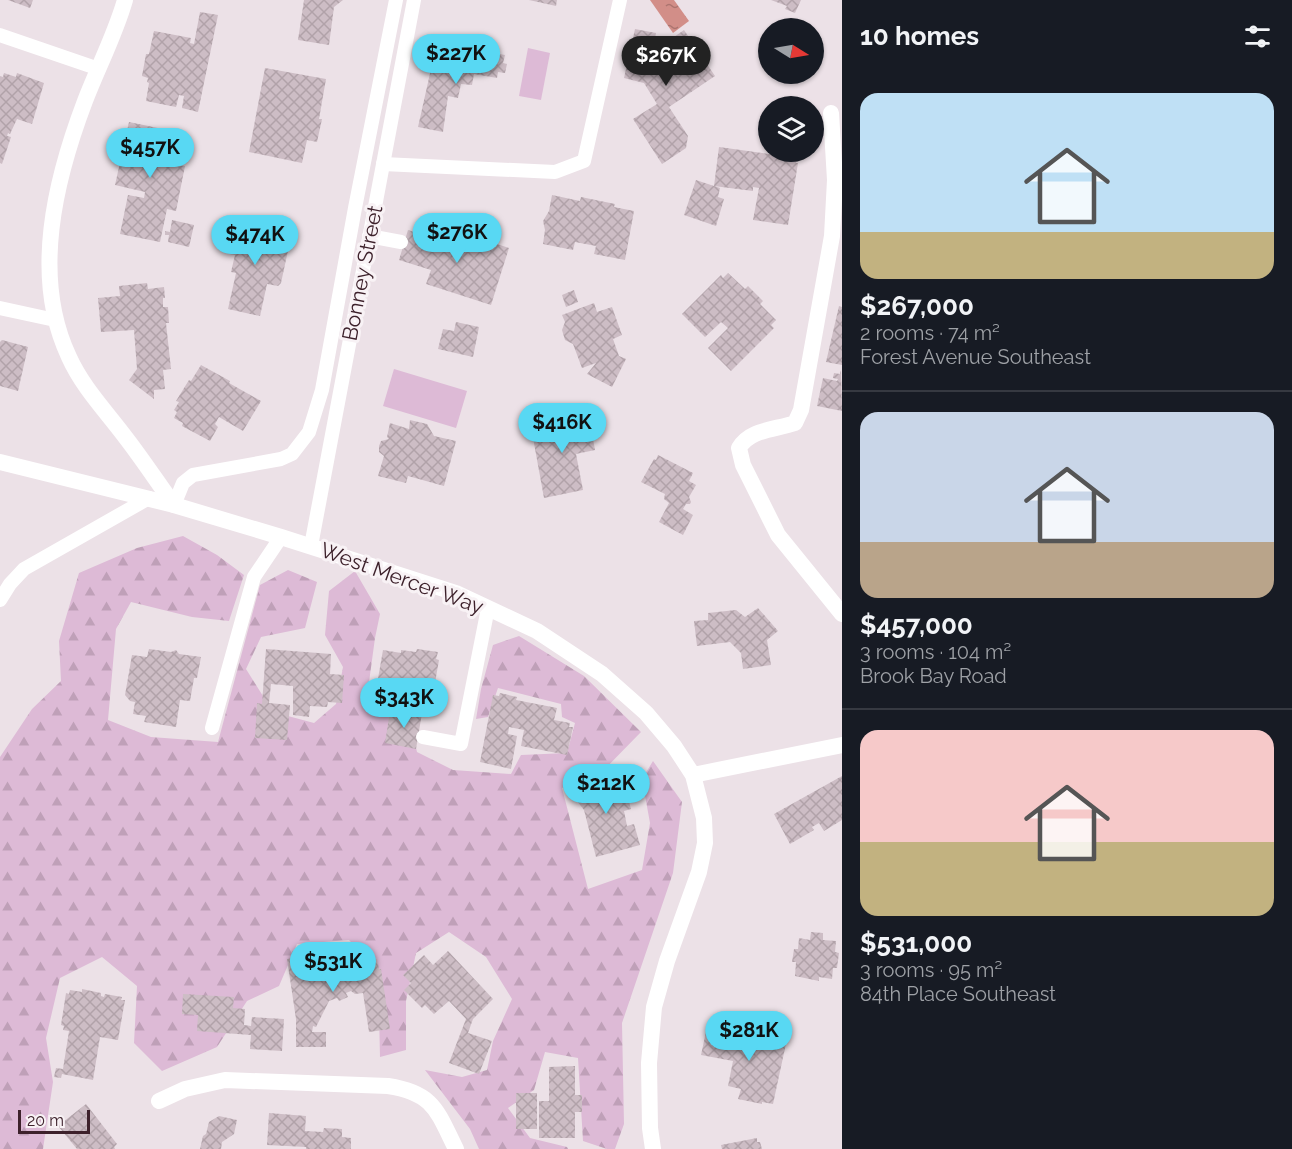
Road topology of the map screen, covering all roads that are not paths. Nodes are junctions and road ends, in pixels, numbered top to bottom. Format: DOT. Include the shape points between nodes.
graph roads {
  1 [pos="125,0"];
  2 [pos="396,0"];
  3 [pos="414,0"];
  4 [pos="620,0"];
  5 [pos="0,35"];
  6 [pos="99,69"];
  7 [pos="831,113"];
  8 [pos="383,164"];
  9 [pos="369,236"];
  10 [pos="401,242"];
  11 [pos="0,308"];
  12 [pos="55,320"];
  13 [pos="0,462"];
  14 [pos="149,498"];
  15 [pos="174,505"];
  16 [pos="281,537"];
  17 [pos="311,546"];
  18 [pos="0,600"];
  19 [pos="839,606"];
  20 [pos="488,608"];
  21 [pos="212,728"];
  22 [pos="423,737"];
  23 [pos="842,744"];
  24 [pos="693,776"];
  25 [pos="159,1101"];
  26 [pos="456,1149"];
  27 [pos="653,1149"];
  1 -- 6 [label="street"];
  2 -- 15 [label="lane" via="322,390 309,432 292,454 281,459 193,474 183,483"];
  3 -- 8 [label="lane, Bonney Street"];
  4 -- 8 [label="lane" via="584,161 555,172"];
  5 -- 6 [label="lane"];
  6 -- 12 [label="street" via="85,102 56,200 50,240"];
  7 -- 19 [label="street" via="835,180 832,236 801,410 795,423 745,438 739,448 743,465 778,535"];
  8 -- 9 [label="lane, Bonney Street"];
  9 -- 10 [label="lane"];
  9 -- 17 [label="lane, Bonney Street"];
  11 -- 12 [label="lane"];
  12 -- 15 [label="street" via="69,357 91,395"];
  13 -- 14 [label="street, West Mercer Way"];
  14 -- 15 [label="street, West Mercer Way"];
  14 -- 18 [label="lane" via="24,569"];
  15 -- 16 [label="street, West Mercer Way"];
  16 -- 17 [label="street, West Mercer Way"];
  16 -- 21 [label="lane" via="254,577"];
  17 -- 20 [label="street, West Mercer Way" via="456,593"];
  20 -- 22 [label="lane" via="460,744"];
  20 -- 24 [label="street, West Mercer Way" via="537,631 602,674 646,713"];
  23 -- 24 [label="street"];
  24 -- 27 [label="street, West Mercer Way" via="705,818 705,843 654,1007 649,1063"];
  25 -- 26 [label="street" via="185,1089 225,1080 408,1089 436,1109"];
}
